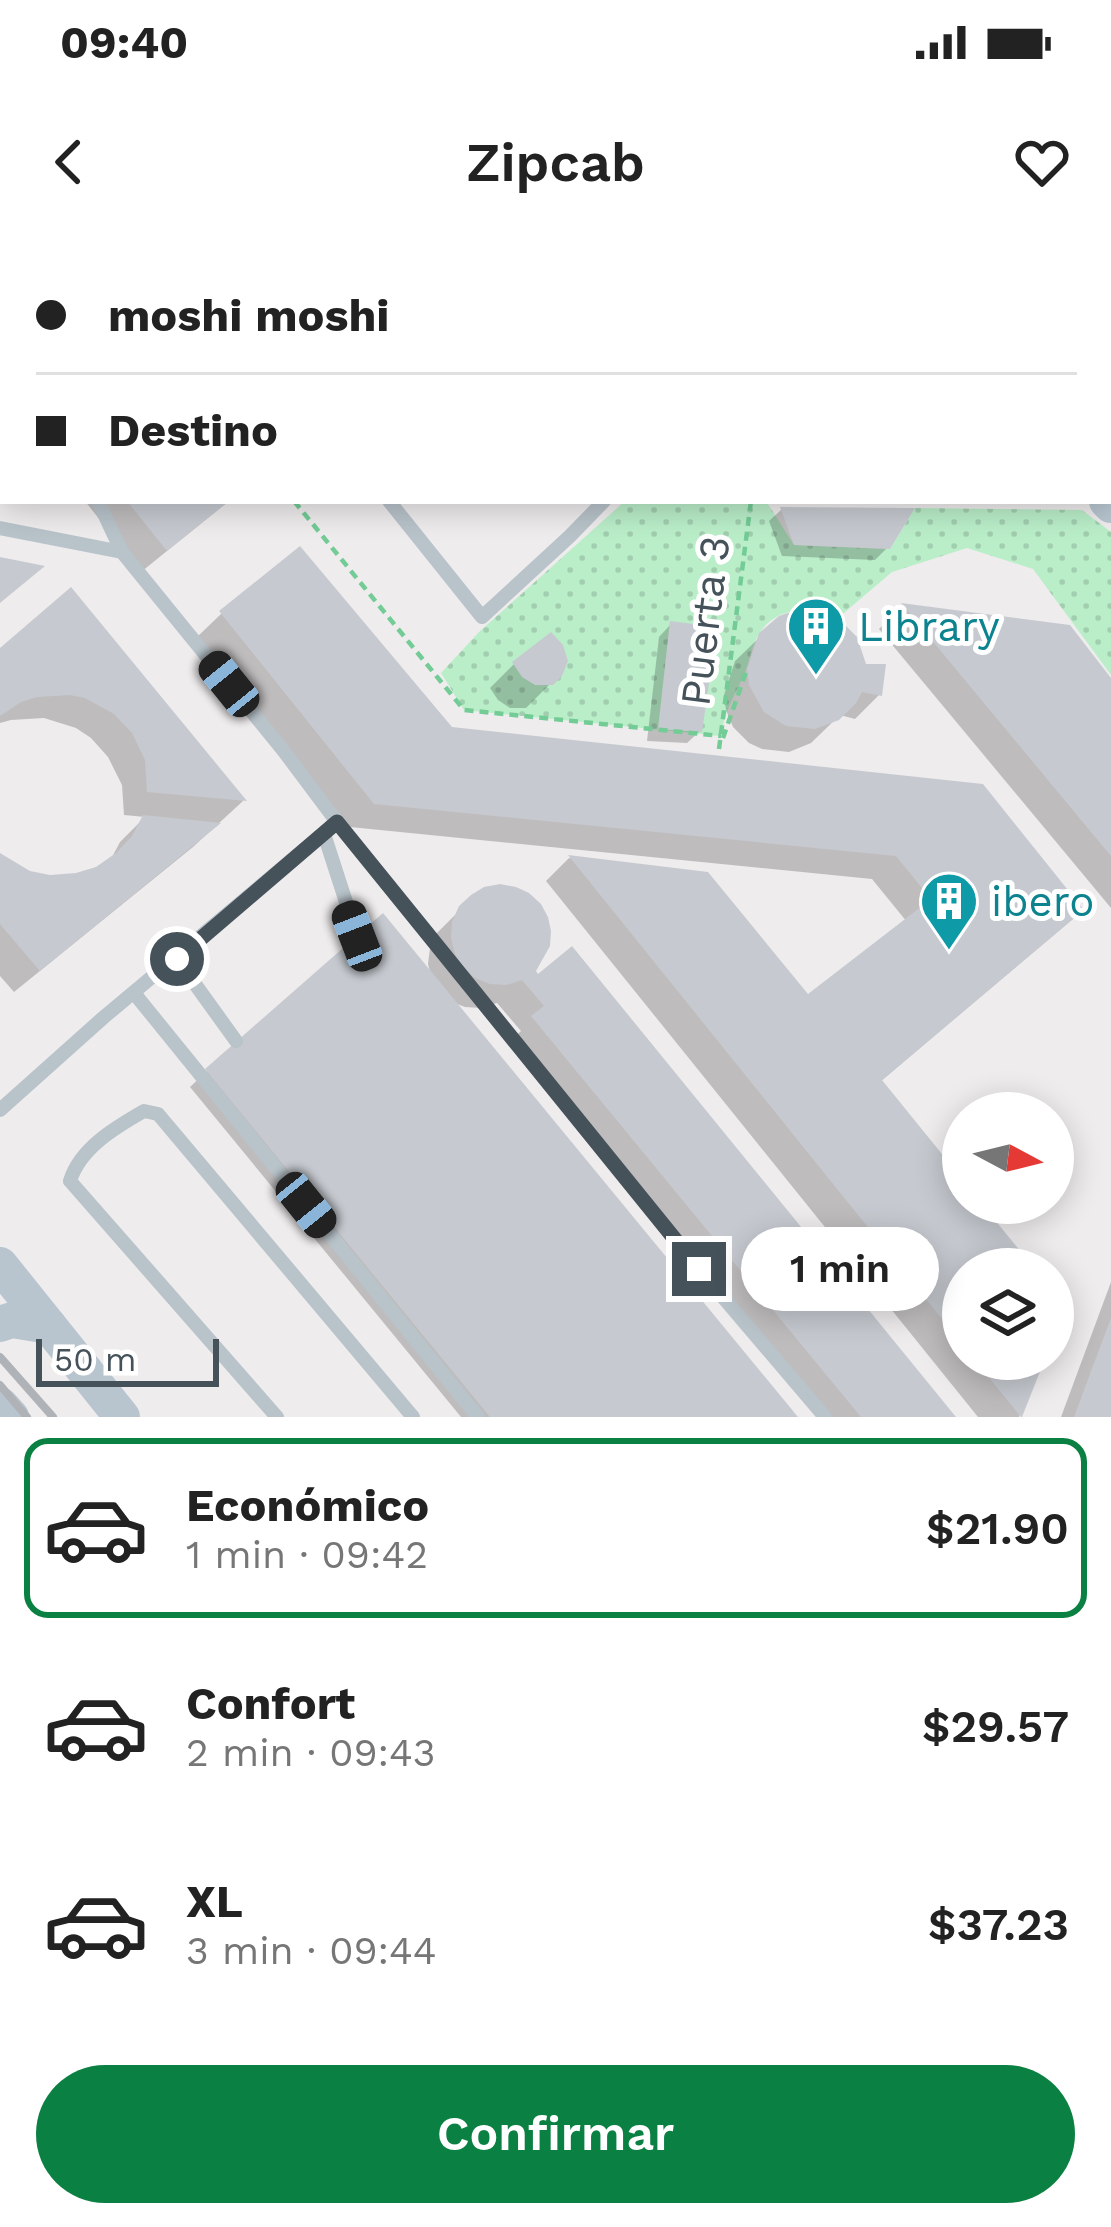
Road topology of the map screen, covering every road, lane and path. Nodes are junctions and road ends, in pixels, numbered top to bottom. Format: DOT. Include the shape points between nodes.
graph roads {
  1 [pos="99,504"];
  2 [pos="297,504"];
  3 [pos="391,504"];
  4 [pos="601,504"];
  5 [pos="752,504"];
  6 [pos="0,528"];
  7 [pos="122,552"];
  8 [pos="746,669"];
  9 [pos="721,736"];
  10 [pos="337,822"];
  11 [pos="324,834"];
  12 [pos="357,936"];
  13 [pos="177,959"];
  14 [pos="134,993"];
  15 [pos="236,1041"];
  16 [pos="0,1111"];
  17 [pos="0,1265"];
  18 [pos="0,1324"];
  19 [pos="49,1326"];
  20 [pos="0,1405"];
  21 [pos="11,1417"];
  22 [pos="122,1417"];
  23 [pos="277,1417"];
  24 [pos="413,1417"];
  25 [pos="478,1417"];
  26 [pos="825,1417"];
  1 -- 7 [label="lane"];
  2 -- 9 [label="path" via="464,710"];
  3 -- 4 [label="lane" via="482,617"];
  5 -- 9 [label="path, Puerta 3"];
  6 -- 7 [label="lane"];
  7 -- 10 [label="lane"];
  8 -- 9 [label="path, Puerta 3" via="719,749"];
  10 -- 11 [label="lane"];
  10 -- 26 [label="lane"];
  11 -- 12 [label="lane"];
  11 -- 13 [label="lane"];
  13 -- 14 [label="lane"];
  13 -- 15 [label="lane"];
  14 -- 16 [label="lane"];
  14 -- 25 [label="lane"];
  17 -- 19 [label="main road"];
  18 -- 19 [label="main road"];
  19 -- 22 [label="main road"];
  20 -- 21 [label="main road"];
  23 -- 24 [label="lane" via="70,1180 112,1130 144,1111 158,1114"];
}
